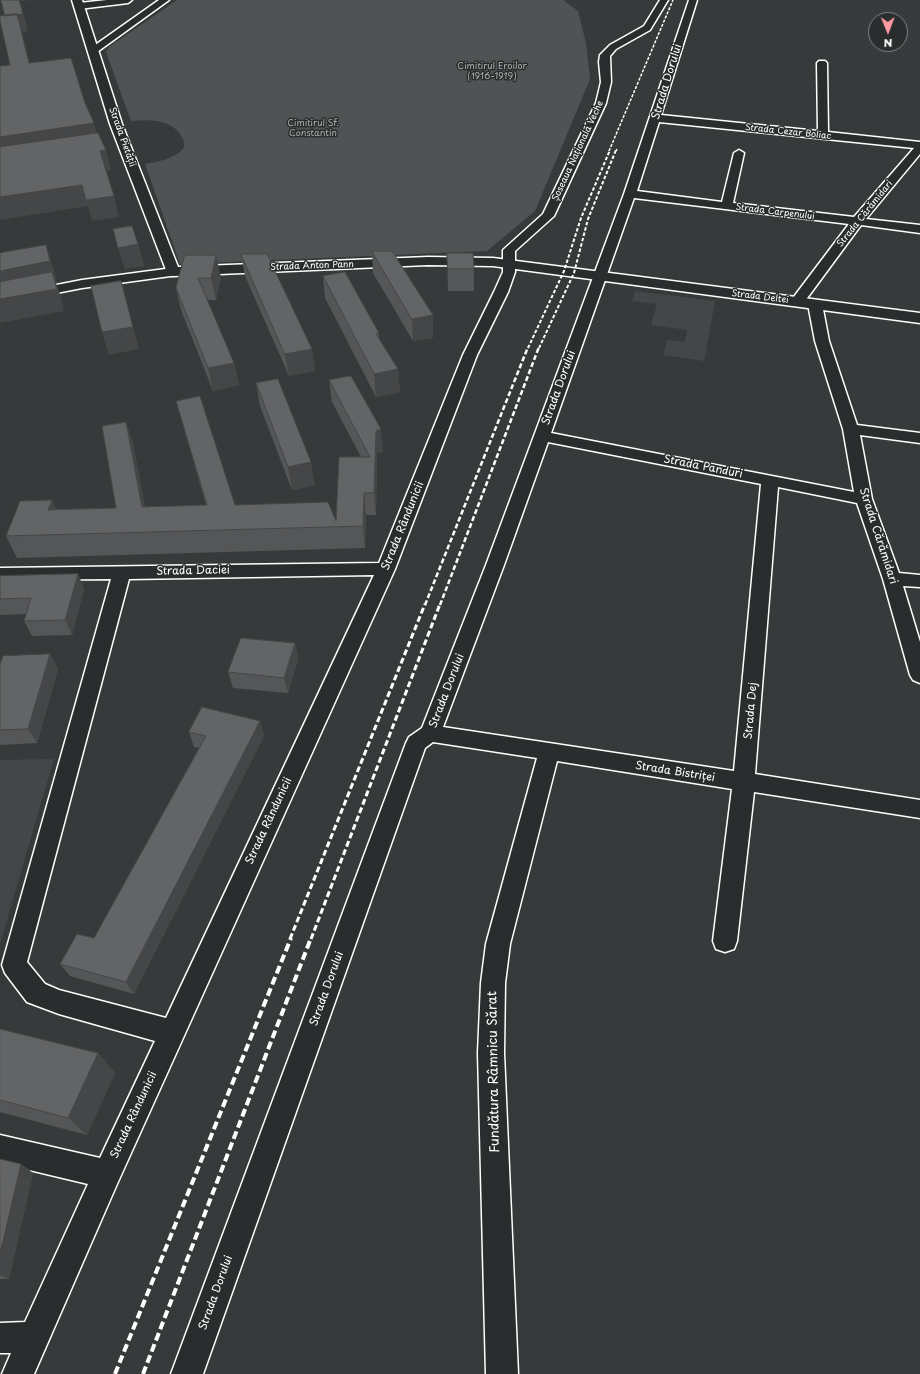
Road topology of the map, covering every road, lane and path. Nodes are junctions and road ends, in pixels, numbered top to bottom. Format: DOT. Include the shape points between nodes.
graph roads {
  1 [pos="128,0"];
  2 [pos="165,0"];
  3 [pos="664,0"];
  4 [pos="693,0"];
  5 [pos="78,3"];
  6 [pos="94,50"];
  7 [pos="822,63"];
  8 [pos="655,118"];
  9 [pos="823,135"];
  10 [pos="124,145"];
  11 [pos="920,146"];
  12 [pos="108,148"];
  13 [pos="739,153"];
  14 [pos="630,194"];
  15 [pos="727,206"];
  16 [pos="857,222"];
  17 [pos="920,229"];
  18 [pos="510,264"];
  19 [pos="173,272"];
  20 [pos="600,276"];
  21 [pos="0,300"];
  22 [pos="797,302"];
  23 [pos="815,304"];
  24 [pos="920,318"];
  25 [pos="851,429"];
  26 [pos="542,436"];
  27 [pos="920,438"];
  28 [pos="770,481"];
  29 [pos="864,499"];
  30 [pos="386,569"];
  31 [pos="122,572"];
  32 [pos="0,574"];
  33 [pos="892,578"];
  34 [pos="920,581"];
  35 [pos="920,675"];
  36 [pos="430,733"];
  37 [pos="549,752"];
  38 [pos="744,782"];
  39 [pos="920,808"];
  40 [pos="724,941"];
  41 [pos="172,1033"];
  42 [pos="0,1150"];
  43 [pos="107,1174"];
  44 [pos="35,1337"];
  45 [pos="0,1338"];
  46 [pos="18,1374"];
  47 [pos="187,1374"];
  48 [pos="502,1374"];
  1 -- 5 [label="street"];
  2 -- 6 [label="street"];
  3 -- 18 [label="street, Șoseaua Națională Veche" via="647,28 613,47 606,55 605,89 596,114 548,216 509,250"];
  4 -- 8 [label="street, Strada Dorului"];
  5 -- 6 [label="street, Strada Pietății"];
  6 -- 10 [label="street, Strada Pietății"];
  7 -- 9 [label="street"];
  8 -- 9 [label="street, Strada Cezar Boliac"];
  8 -- 14 [label="street, Strada Dorului"];
  9 -- 11 [label="street, Strada Cezar Boliac"];
  10 -- 12 [label="street"];
  10 -- 19 [label="street, Strada Pietății"];
  11 -- 16 [label="street, Strada Cărămidari"];
  13 -- 15 [label="street"];
  14 -- 15 [label="street, Strada Carpenului"];
  14 -- 20 [label="street, Strada Dorului"];
  15 -- 16 [label="street, Strada Carpenului"];
  16 -- 17 [label="street, Strada Carpenului"];
  16 -- 22 [label="street, Strada Cărămidari"];
  18 -- 19 [label="street, Strada Anton Pann" via="428,261"];
  18 -- 20 [label="street, Strada Anton Pann"];
  18 -- 30 [label="street, Strada Rândunicii" via="501,292 470,356"];
  19 -- 21 [label="street, Strada Anton Pann" via="82,284"];
  20 -- 22 [label="street, Strada Deltei"];
  20 -- 26 [label="street, Strada Dorului"];
  22 -- 23 [label="street, Strada Deltei"];
  23 -- 24 [label="street, Strada Deltei"];
  23 -- 25 [label="street, Strada Cărămidari" via="822,341"];
  25 -- 27 [label="street"];
  25 -- 29 [label="street, Strada Cărămidari"];
  26 -- 28 [label="street, Strada Panduri"];
  26 -- 36 [label="street, Strada Dorului"];
  28 -- 29 [label="street, Strada Panduri"];
  28 -- 38 [label="street, Strada Dej"];
  29 -- 33 [label="street, Strada Cărămidari"];
  30 -- 31 [label="street, Strada Daciei"];
  30 -- 41 [label="street, Strada Rândunicii"];
  31 -- 32 [label="street, Strada Daciei"];
  31 -- 41 [label="street" via="14,965 36,993 59,1002"];
  33 -- 34 [label="street"];
  33 -- 35 [label="street, Strada Cărămidari"];
  36 -- 37 [label="street, Strada Bistriței"];
  36 -- 47 [label="street, Strada Dorului" via="416,743"];
  37 -- 38 [label="street, Strada Bistriței"];
  37 -- 48 [label="street, Fundătura Râmnicu Sărat" via="498,944 493,983 491,1053"];
  38 -- 39 [label="street, Strada Bistriței"];
  38 -- 40 [label="street, Strada Dej"];
  41 -- 43 [label="street, Strada Rândunicii"];
  42 -- 43 [label="street"];
  43 -- 44 [label="street, Strada Rândunicii"];
  44 -- 45 [label="street"];
  44 -- 46 [label="street, Strada Rândunicii"];
}
